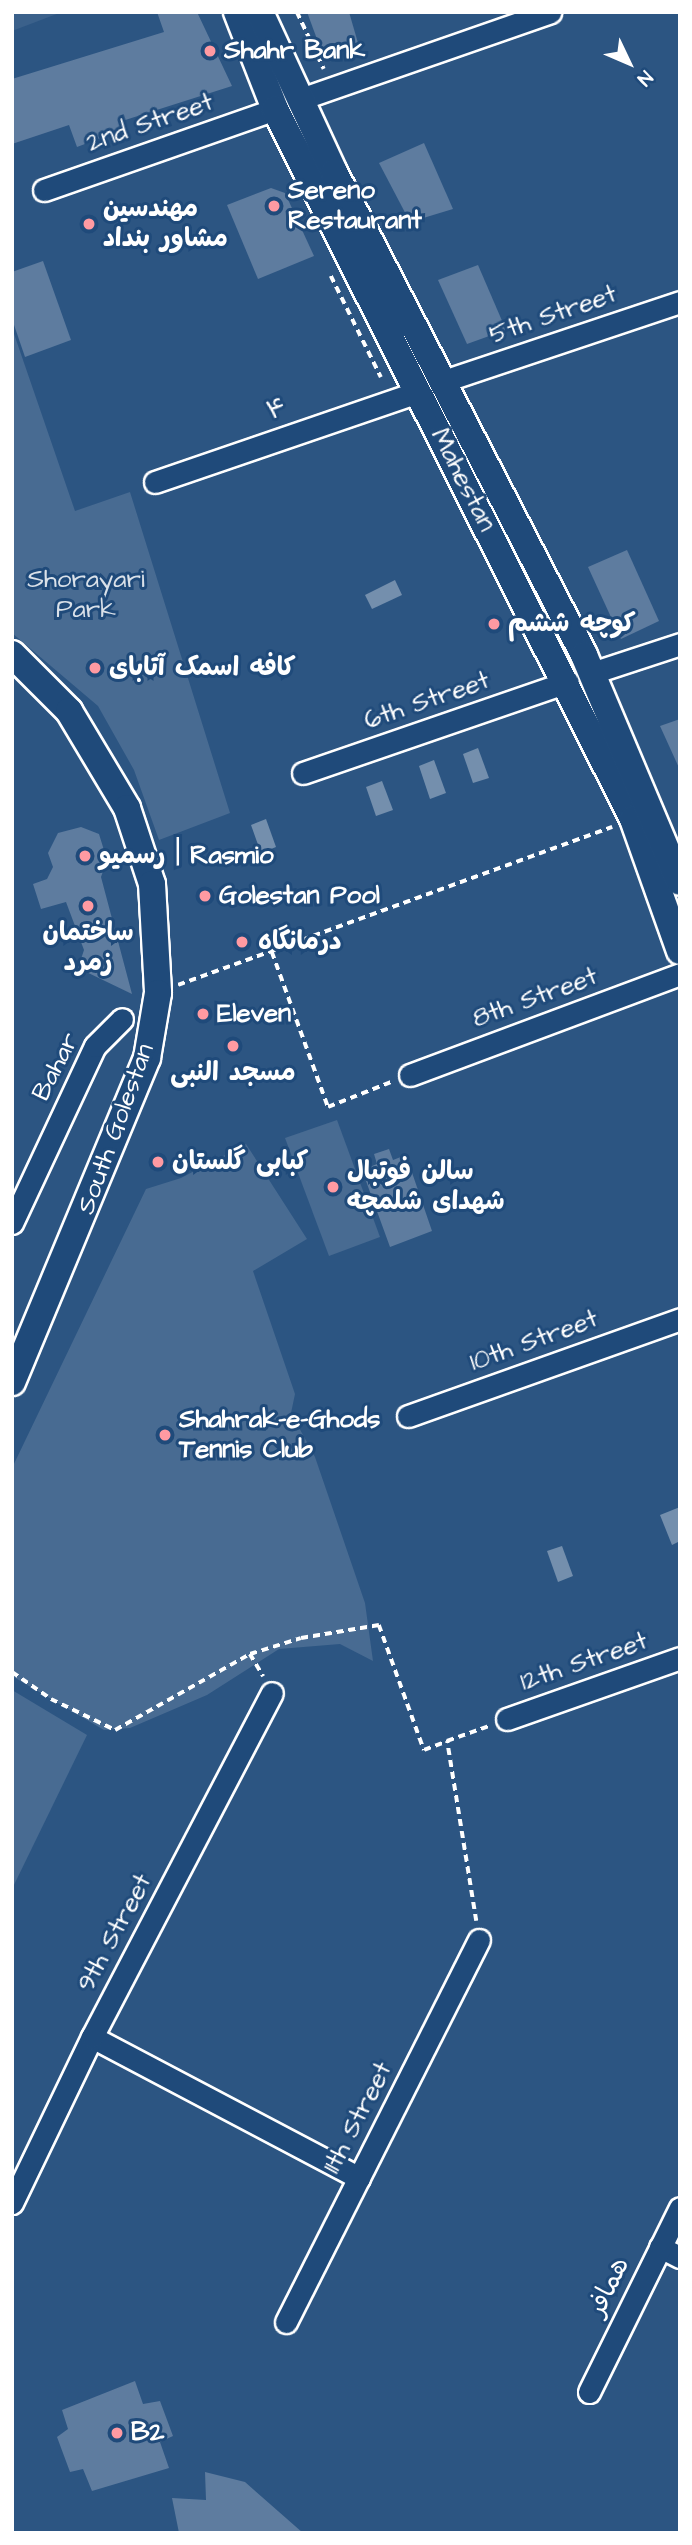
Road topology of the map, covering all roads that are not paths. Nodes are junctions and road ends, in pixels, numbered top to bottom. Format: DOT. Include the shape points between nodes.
graph roads {
  1 [pos="237,12"];
  2 [pos="260,12"];
  3 [pos="550,12"];
  4 [pos="287,104"];
  5 [pos="44,190"];
  6 [pos="680,302"];
  7 [pos="444,382"];
  8 [pos="418,392"];
  9 [pos="155,482"];
  10 [pos="680,644"];
  11 [pos="12,654"];
  12 [pos="580,678"];
  13 [pos="303,774"];
  14 [pos="680,882"];
  15 [pos="680,951"];
  16 [pos="680,974"];
  17 [pos="122,1019"];
  18 [pos="410,1075"];
  19 [pos="12,1223"];
  20 [pos="680,1319"];
  21 [pos="12,1382"];
  22 [pos="408,1416"];
  23 [pos="680,1658"];
  24 [pos="272,1693"];
  25 [pos="507,1719"];
  26 [pos="479,1940"];
  27 [pos="92,2037"];
  28 [pos="359,2178"];
  29 [pos="12,2203"];
  30 [pos="680,2208"];
  31 [pos="660,2247"];
  32 [pos="680,2257"];
  33 [pos="286,2322"];
  34 [pos="589,2392"];
  1 -- 4 [label="street, Mahestan"];
  2 -- 4 [label="street"];
  3 -- 4 [label="street, 2nd Street"];
  4 -- 5 [label="street, 2nd Street"];
  4 -- 7 [label="street"];
  4 -- 8 [label="street, Mahestan"];
  6 -- 7 [label="street, 5th Street"];
  7 -- 8 [label="street"];
  7 -- 12 [label="street"];
  8 -- 9 [label="street, ۴"];
  8 -- 12 [label="street, Mahestan"];
  10 -- 12 [label="street, 6th Street"];
  11 -- 21 [label="street, South Golestan" via="69,711 127,808 152,884 158,993 147,1058"];
  12 -- 13 [label="street, 6th Street"];
  12 -- 14 [label="street"];
  12 -- 15 [label="street, Mahestan"];
  16 -- 18 [label="street, 8th Street"];
  17 -- 19 [label="street, Bahar" via="95,1046"];
  20 -- 22 [label="street, 10th Street"];
  23 -- 25 [label="street, 12th Street"];
  24 -- 27 [label="street, 9th Street"];
  26 -- 28 [label="street, 11th Street"];
  27 -- 28 [label="street"];
  27 -- 29 [label="street, 9th Street"];
  28 -- 33 [label="street, 11th Street"];
  30 -- 31 [label="street, همافر"];
  31 -- 32 [label="street"];
  31 -- 34 [label="street, همافر"];
}
